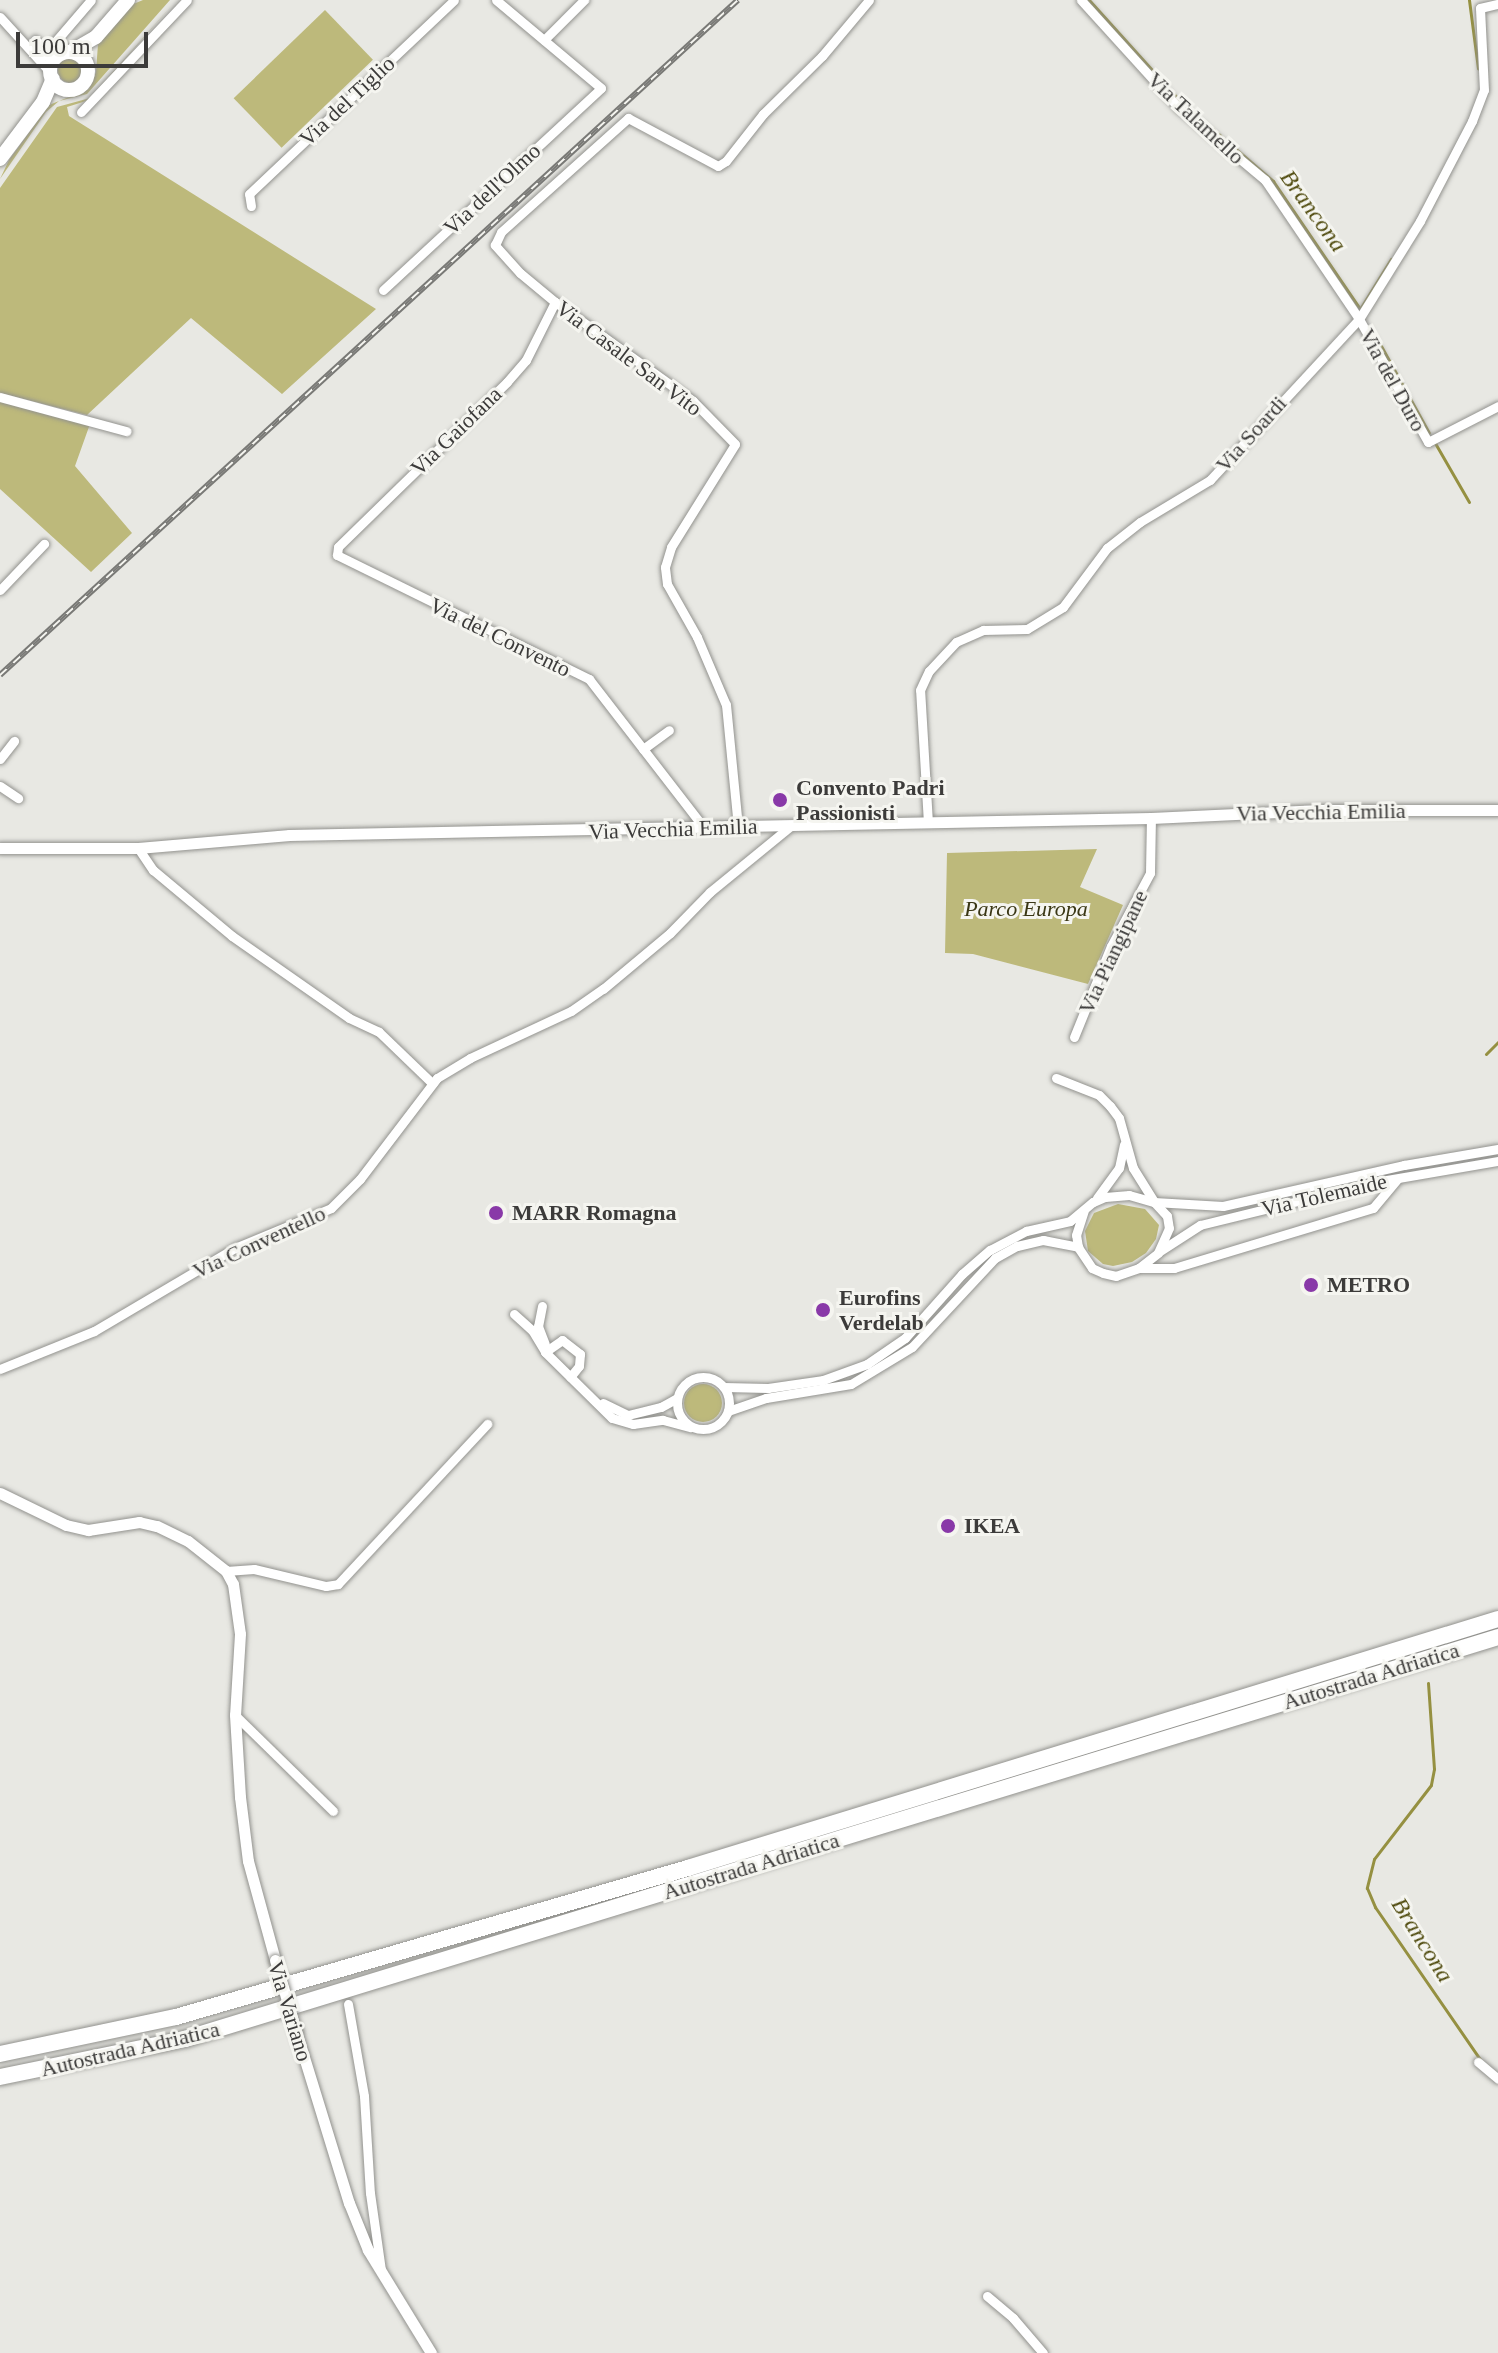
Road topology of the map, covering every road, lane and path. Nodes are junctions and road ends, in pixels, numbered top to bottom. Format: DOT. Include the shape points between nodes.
graph roads {
  1 [pos="91,0"];
  2 [pos="128,0"];
  3 [pos="187,0"];
  4 [pos="454,0"];
  5 [pos="496,0"];
  6 [pos="584,0"];
  7 [pos="869,0"];
  8 [pos="1081,0"];
  9 [pos="1498,4"];
  10 [pos="0,17"];
  11 [pos="96,37"];
  12 [pos="35,40"];
  13 [pos="544,40"];
  14 [pos="67,52"];
  15 [pos="37,56"];
  16 [pos="88,68"];
  17 [pos="52,76"];
  18 [pos="69,89"];
  19 [pos="43,102"];
  20 [pos="81,112"];
  21 [pos="0,159"];
  22 [pos="251,206"];
  23 [pos="383,290"];
  24 [pos="555,302"];
  25 [pos="1359,319"];
  26 [pos="0,397"];
  27 [pos="1498,406"];
  28 [pos="126,431"];
  29 [pos="44,544"];
  30 [pos="338,547"];
  31 [pos="0,590"];
  32 [pos="669,730"];
  33 [pos="14,741"];
  34 [pos="643,749"];
  35 [pos="0,759"];
  36 [pos="0,786"];
  37 [pos="18,798"];
  38 [pos="1498,810"];
  39 [pos="1151,818"];
  40 [pos="928,823"];
  41 [pos="792,825"];
  42 [pos="738,827"];
  43 [pos="704,828"];
  44 [pos="0,848"];
  45 [pos="138,848"];
  46 [pos="1074,1037"];
  47 [pos="1056,1078"];
  48 [pos="432,1083"];
  49 [pos="1124,1133"];
  50 [pos="1498,1149"];
  51 [pos="1498,1161"];
  52 [pos="1400,1177"];
  53 [pos="1093,1202"];
  54 [pos="1154,1202"];
  55 [pos="1084,1211"];
  56 [pos="1078,1247"];
  57 [pos="1158,1253"];
  58 [pos="1139,1268"];
  59 [pos="542,1306"];
  60 [pos="514,1314"];
  61 [pos="547,1350"];
  62 [pos="0,1369"];
  63 [pos="572,1375"];
  64 [pos="724,1387"];
  65 [pos="677,1398"];
  66 [pos="728,1411"];
  67 [pos="487,1424"];
  68 [pos="690,1427"];
  69 [pos="0,1493"];
  70 [pos="226,1571"];
  71 [pos="1498,1619"];
  72 [pos="1498,1637"];
  73 [pos="235,1715"];
  74 [pos="254,1734"];
  75 [pos="236,1739"];
  76 [pos="333,1811"];
  77 [pos="348,2004"];
  78 [pos="0,2054"];
  79 [pos="1478,2062"];
  80 [pos="0,2077"];
  81 [pos="1498,2079"];
  82 [pos="381,2274"];
  83 [pos="987,2296"];
  84 [pos="431,2353"];
  85 [pos="1043,2353"];
  1 -- 12 [label="street" via="49,46"];
  2 -- 11 [label="main road"];
  3 -- 20 [label="street"];
  4 -- 22 [label="street, Via del Tiglio" via="249,194"];
  5 -- 13 [label="street"];
  6 -- 13 [label="street"];
  7 -- 24 [label="street, Via Casale San Vito" via="718,166 628,118 501,232 495,245"];
  8 -- 25 [label="street, Via Talamello" via="1179,108 1265,180"];
  9 -- 25 [label="street, Via Soardi" via="1480,8 1484,90 1472,121 1420,221"];
  10 -- 15 [label="street"];
  11 -- 14 [label="main road"];
  11 -- 16 [label="main road"];
  13 -- 23 [label="street, Via dell'Olmo" via="601,88"];
  14 -- 15 [label="street"];
  14 -- 16 [label="main road" via="82,57"];
  14 -- 17 [label="main road" via="54,61"];
  15 -- 17 [label="street"];
  16 -- 18 [label="main road" via="81,85"];
  17 -- 18 [label="main road"];
  17 -- 19 [label="main road"];
  18 -- 19 [label="main road"];
  19 -- 21 [label="main road"];
  24 -- 30 [label="street, Via Gaiofana" via="526,360 507,382"];
  24 -- 42 [label="street, Via Casale San Vito" via="693,401 735,444 671,547 665,567 667,584 726,705"];
  25 -- 27 [label="street, Via del Duro" via="1428,442"];
  25 -- 40 [label="street, Via Soardi" via="1210,480 1107,548 1063,607 1027,629 983,630 956,642 929,671 920,690"];
  26 -- 28 [label="street"];
  29 -- 31 [label="street"];
  30 -- 34 [label="street, Via del Convento" via="337,555 347,562 589,679"];
  32 -- 34 [label="street"];
  33 -- 35 [label="street"];
  34 -- 43 [label="street, Via del Convento"];
  36 -- 37 [label="street"];
  38 -- 39 [label="street, Via Vecchia Emilia" via="1318,810"];
  39 -- 40 [label="street, Via Vecchia Emilia"];
  39 -- 46 [label="street, Via Piangipane" via="1150,873 1111,946"];
  40 -- 41 [label="street, Via Vecchia Emilia"];
  41 -- 42 [label="street, Via Vecchia Emilia"];
  41 -- 48 [label="street, Via Conventello" via="603,989"];
  42 -- 43 [label="street, Via Vecchia Emilia"];
  43 -- 45 [label="street, Via Vecchia Emilia" via="289,835"];
  44 -- 45 [label="street, Via Vecchia Emilia"];
  45 -- 48 [label="street" via="153,870 232,936 349,1018 389,1039"];
  47 -- 49 [label="street" via="1099,1095 1119,1118"];
  48 -- 62 [label="street, Via Conventello" via="360,1179 331,1208 235,1248 94,1331"];
  49 -- 53 [label="street" via="1119,1168"];
  49 -- 54 [label="street" via="1133,1168"];
  50 -- 54 [label="street, Via Tolemaide" via="1223,1206"];
  51 -- 52 [label="street, Via Tolemaide"];
  52 -- 57 [label="street, Via Tolemaide" via="1200,1225"];
  52 -- 58 [label="street" via="1373,1208 1174,1268"];
  53 -- 54 [label="street, Via Tolemaide" via="1129,1195"];
  53 -- 55 [label="street"];
  54 -- 57 [label="street" via="1169,1222"];
  55 -- 56 [label="street"];
  55 -- 64 [label="street" via="990,1250 905,1338 867,1364 823,1380 768,1388"];
  56 -- 58 [label="street" via="1083,1259 1103,1273 1116,1276"];
  56 -- 66 [label="street" via="1043,1240 995,1258 912,1347 851,1384 766,1398"];
  57 -- 58 [label="street, Via Tolemaide"];
  59 -- 61 [label="street" via="538,1326"];
  60 -- 61 [label="street"];
  61 -- 63 [label="street"];
  61 -- 63 [label="street" via="562,1340 580,1354"];
  63 -- 65 [label="street" via="603,1403 628,1415"];
  63 -- 68 [label="street" via="620,1422 663,1420"];
  64 -- 65 [label="street" via="710,1377 693,1378"];
  64 -- 66 [label="street"];
  65 -- 68 [label="street" via="678,1414"];
  66 -- 68 [label="street" via="713,1428"];
  67 -- 70 [label="street" via="338,1584 326,1586 254,1569"];
  69 -- 70 [label="street" via="88,1530 139,1522 157,1526 188,1541"];
  70 -- 73 [label="street, Via Variano" via="233,1584 240,1634"];
  71 -- 78 [label="highway, Autostrada Adriatica" via="703,1863 191,2013"];
  72 -- 80 [label="highway, Autostrada Adriatica" via="185,2039"];
  73 -- 74 [label="street"];
  73 -- 75 [label="street, Via Variano"];
  74 -- 75 [label="street"];
  74 -- 76 [label="street"];
  75 -- 82 [label="street, Via Variano, bridge" via="248,1861 349,2203"];
  77 -- 82 [label="street, Via Variano" via="364,2096"];
  79 -- 81 [label="street"];
  82 -- 84 [label="street, Via Variano"];
  83 -- 85 [label="street"];
}
